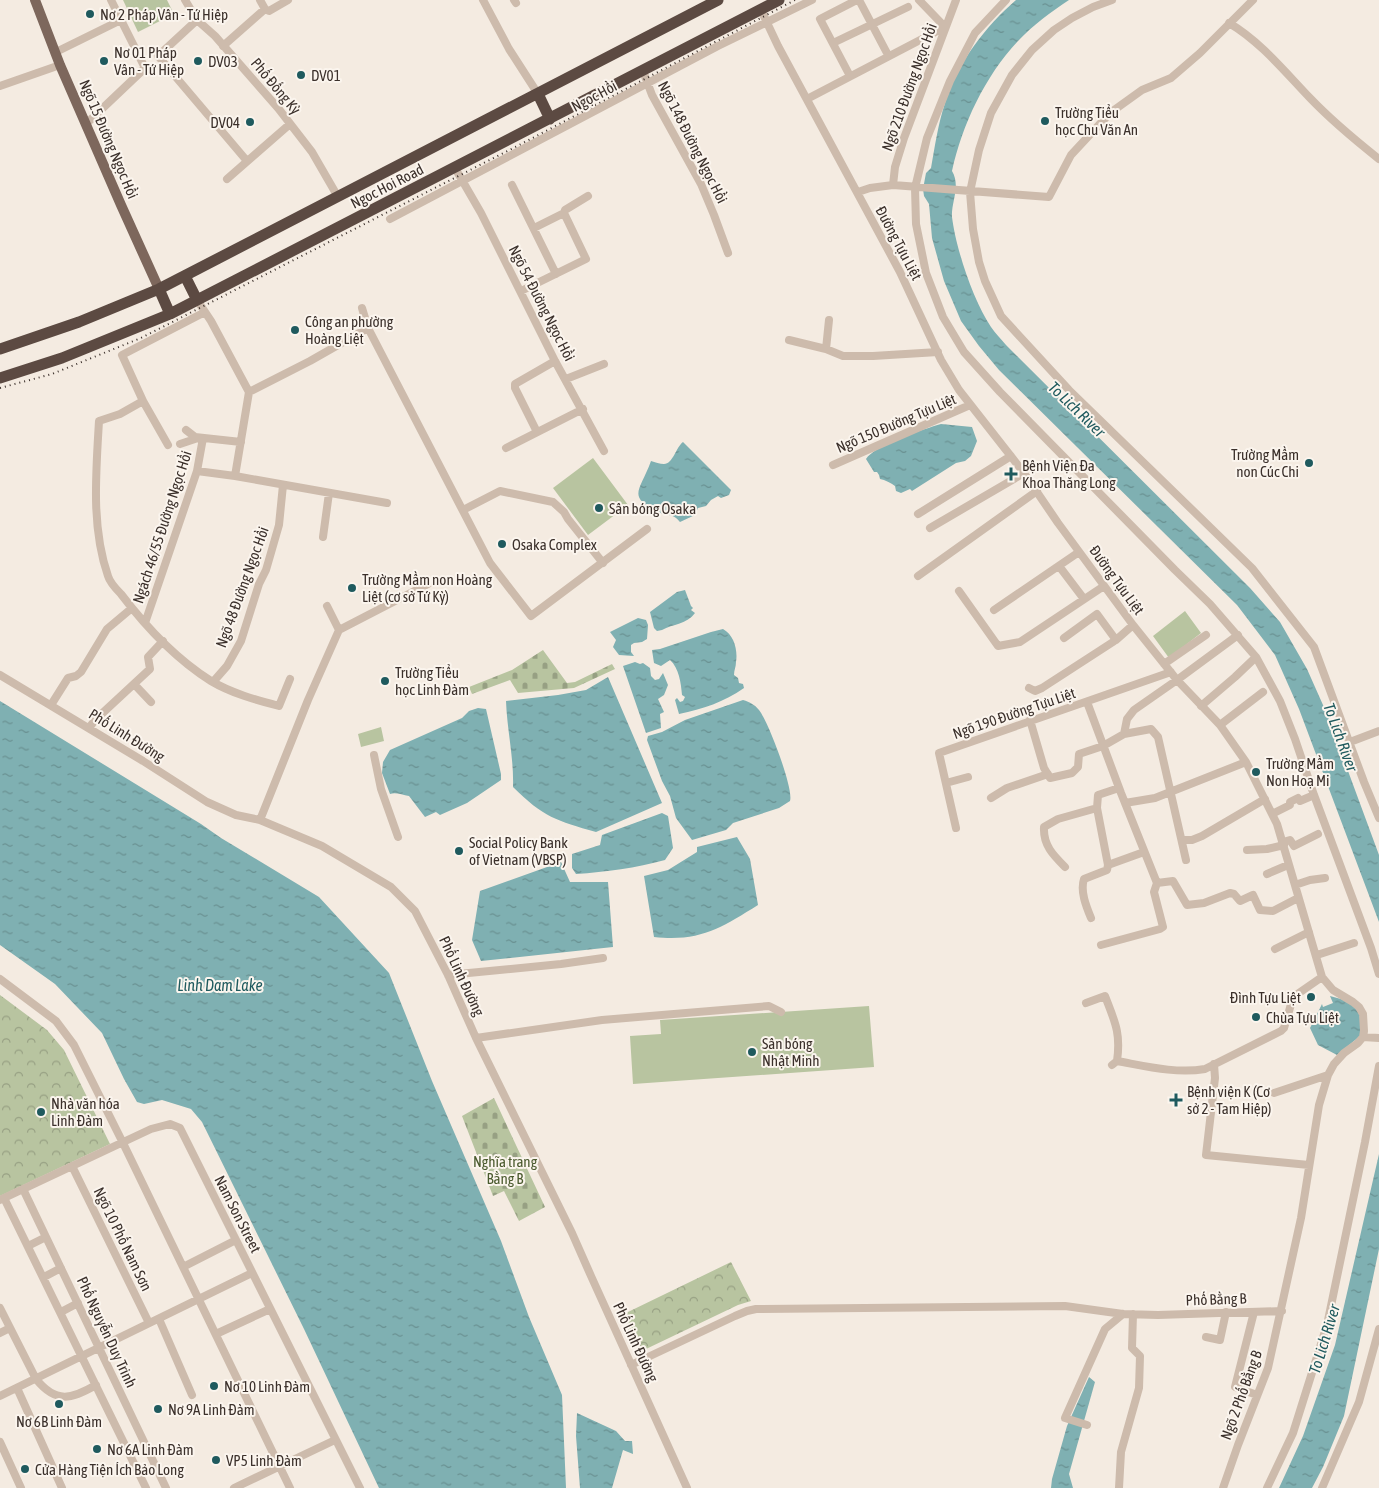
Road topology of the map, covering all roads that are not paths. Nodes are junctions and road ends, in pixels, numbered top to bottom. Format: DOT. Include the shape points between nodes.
graph roads {
  1 [pos="35,0"];
  2 [pos="111,0"];
  3 [pos="185,0"];
  4 [pos="260,0"];
  5 [pos="288,0"];
  6 [pos="483,0"];
  7 [pos="718,0"];
  8 [pos="779,0"];
  9 [pos="812,0"];
  10 [pos="858,0"];
  11 [pos="920,0"];
  12 [pos="956,0"];
  13 [pos="1006,0"];
  14 [pos="1112,0"];
  15 [pos="1253,0"];
  16 [pos="710,3"];
  17 [pos="908,7"];
  18 [pos="265,8"];
  19 [pos="761,10"];
  20 [pos="121,20"];
  21 [pos="197,20"];
  22 [pos="766,22"];
  23 [pos="1229,23"];
  24 [pos="872,25"];
  25 [pos="945,27"];
  26 [pos="833,43"];
  27 [pos="223,46"];
  28 [pos="56,52"];
  29 [pos="888,55"];
  30 [pos="60,65"];
  31 [pos="643,71"];
  32 [pos="850,76"];
  33 [pos="647,84"];
  34 [pos="0,86"];
  35 [pos="538,94"];
  36 [pos="807,98"];
  37 [pos="550,119"];
  38 [pos="86,124"];
  39 [pos="290,124"];
  40 [pos="1379,159"];
  41 [pos="247,161"];
  42 [pos="455,168"];
  43 [pos="227,179"];
  44 [pos="464,180"];
  45 [pos="512,185"];
  46 [pos="893,185"];
  47 [pos="918,188"];
  48 [pos="967,191"];
  49 [pos="858,192"];
  50 [pos="588,196"];
  51 [pos="338,197"];
  52 [pos="564,213"];
  53 [pos="390,219"];
  54 [pos="534,228"];
  55 [pos="728,253"];
  56 [pos="556,274"];
  57 [pos="185,276"];
  58 [pos="159,288"];
  59 [pos="521,291"];
  60 [pos="197,300"];
  61 [pos="362,308"];
  62 [pos="205,312"];
  63 [pos="170,314"];
  64 [pos="829,320"];
  65 [pos="368,328"];
  66 [pos="789,340"];
  67 [pos="0,349"];
  68 [pos="826,349"];
  69 [pos="938,352"];
  70 [pos="555,361"];
  71 [pos="604,364"];
  72 [pos="0,378"];
  73 [pos="566,379"];
  74 [pos="249,392"];
  75 [pos="143,401"];
  76 [pos="970,406"];
  77 [pos="582,409"];
  78 [pos="186,430"];
  79 [pos="537,432"];
  80 [pos="199,438"];
  81 [pos="241,442"];
  82 [pos="180,444"];
  83 [pos="168,445"];
  84 [pos="506,448"];
  85 [pos="604,451"];
  86 [pos="1011,456"];
  87 [pos="833,465"];
  88 [pos="197,471"];
  89 [pos="1024,473"];
  90 [pos="232,476"];
  91 [pos="283,485"];
  92 [pos="1037,492"];
  93 [pos="329,493"];
  94 [pos="387,503"];
  95 [pos="463,510"];
  96 [pos="918,514"];
  97 [pos="930,528"];
  98 [pos="647,529"];
  99 [pos="323,537"];
  100 [pos="1079,552"];
  101 [pos="603,563"];
  102 [pos="1058,566"];
  103 [pos="918,576"];
  104 [pos="428,584"];
  105 [pos="1104,586"];
  106 [pos="960,591"];
  107 [pos="1084,600"];
  108 [pos="327,606"];
  109 [pos="132,608"];
  110 [pos="994,610"];
  111 [pos="145,623"];
  112 [pos="1134,625"];
  113 [pos="339,630"];
  114 [pos="1206,634"];
  115 [pos="1238,635"];
  116 [pos="1064,638"];
  117 [pos="1116,640"];
  118 [pos="163,642"];
  119 [pos="1256,656"];
  120 [pos="1164,664"];
  121 [pos="1170,672"];
  122 [pos="0,675"];
  123 [pos="290,679"];
  124 [pos="1177,680"];
  125 [pos="213,682"];
  126 [pos="134,684"];
  127 [pos="1029,688"];
  128 [pos="1263,692"];
  129 [pos="151,702"];
  130 [pos="1087,702"];
  131 [pos="51,705"];
  132 [pos="1201,706"];
  133 [pos="1030,720"];
  134 [pos="1220,725"];
  135 [pos="89,728"];
  136 [pos="1379,731"];
  137 [pos="1124,734"];
  138 [pos="1350,742"];
  139 [pos="1103,746"];
  140 [pos="374,755"];
  141 [pos="1246,762"];
  142 [pos="1048,774"];
  143 [pos="968,777"];
  144 [pos="946,783"];
  145 [pos="1119,788"];
  146 [pos="1171,793"];
  147 [pos="1314,795"];
  148 [pos="991,798"];
  149 [pos="1265,799"];
  150 [pos="1125,803"];
  151 [pos="1097,808"];
  152 [pos="1272,814"];
  153 [pos="1379,818"];
  154 [pos="260,820"];
  155 [pos="956,828"];
  156 [pos="1318,834"];
  157 [pos="398,836"];
  158 [pos="1183,840"];
  159 [pos="1283,844"];
  160 [pos="1248,850"];
  161 [pos="1144,852"];
  162 [pos="1186,860"];
  163 [pos="1108,865"];
  164 [pos="1288,865"];
  165 [pos="1065,867"];
  166 [pos="1267,874"];
  167 [pos="1325,878"];
  168 [pos="1157,884"];
  169 [pos="1295,885"];
  170 [pos="1298,898"];
  171 [pos="1091,918"];
  172 [pos="1309,932"];
  173 [pos="1354,943"];
  174 [pos="1101,945"];
  175 [pos="1275,949"];
  176 [pos="1317,955"];
  177 [pos="602,958"];
  178 [pos="1379,974"];
  179 [pos="448,975"];
  180 [pos="1322,977"];
  181 [pos="0,979"];
  182 [pos="1086,1003"];
  183 [pos="781,1012"];
  184 [pos="1363,1037"];
  185 [pos="476,1038"];
  186 [pos="1379,1038"];
  187 [pos="1214,1064"];
  188 [pos="1379,1066"];
  189 [pos="1328,1075"];
  190 [pos="1274,1093"];
  191 [pos="123,1143"];
  192 [pos="1309,1164"];
  193 [pos="72,1166"];
  194 [pos="23,1189"];
  195 [pos="2,1199"];
  196 [pos="46,1237"];
  197 [pos="236,1240"];
  198 [pos="28,1246"];
  199 [pos="183,1266"];
  200 [pos="61,1268"];
  201 [pos="252,1272"];
  202 [pos="44,1277"];
  203 [pos="198,1299"];
  204 [pos="78,1303"];
  205 [pos="0,1308"];
  206 [pos="270,1309"];
  207 [pos="1282,1311"];
  208 [pos="61,1312"];
  209 [pos="1226,1312"];
  210 [pos="1254,1312"];
  211 [pos="1123,1314"];
  212 [pos="1132,1314"];
  213 [pos="159,1319"];
  214 [pos="149,1323"];
  215 [pos="10,1328"];
  216 [pos="1379,1329"];
  217 [pos="0,1332"];
  218 [pos="216,1334"];
  219 [pos="1206,1337"];
  220 [pos="100,1348"];
  221 [pos="83,1357"];
  222 [pos="631,1365"];
  223 [pos="36,1379"];
  224 [pos="96,1385"];
  225 [pos="17,1388"];
  226 [pos="192,1395"];
  227 [pos="1257,1395"];
  228 [pos="0,1396"];
  229 [pos="1086,1424"];
  230 [pos="335,1440"];
  231 [pos="0,1442"];
  232 [pos="280,1466"];
  233 [pos="21,1488"];
  234 [pos="62,1488"];
  235 [pos="146,1488"];
  236 [pos="166,1488"];
  237 [pos="234,1488"];
  238 [pos="290,1488"];
  239 [pos="360,1488"];
  240 [pos="687,1488"];
  241 [pos="1119,1488"];
  242 [pos="1223,1488"];
  243 [pos="1268,1488"];
  244 [pos="1322,1488"];
  1 -- 28 [label="main road, Ngõ 15 Đường Ngọc Hồi"];
  2 -- 20 [label="street"];
  3 -- 21 [label="street, Phố Đống Kỳ"];
  4 -- 18 [label="street"];
  5 -- 18 [label="street" via="269,11"];
  6 -- 35 [label="street" via="509,50"];
  7 -- 16 [label="highway, Ngoc Hoi Road"];
  8 -- 19 [label="highway, Ngoc Hoi Road"];
  9 -- 22 [label="street, Ngọc Hồi"];
  10 -- 24 [label="street"];
  10 -- 26 [label="street" via="820,19"];
  11 -- 25 [label="street"];
  12 -- 25 [label="street, Ngõ 210 Đường Ngọc Hồi"];
  13 -- 47 [label="street" via="975,33 950,81 926,138"];
  14 -- 48 [label="street" via="1086,10 1054,30 1012,75 991,113"];
  15 -- 23 [label="street"];
  16 -- 35 [label="highway, Ngoc Hoi Road"];
  17 -- 24 [label="street"];
  18 -- 27 [label="street"];
  19 -- 22 [label="street, Đường Tựu Liệt"];
  19 -- 31 [label="highway, Ngoc Hoi Road"];
  20 -- 28 [label="street"];
  20 -- 38 [label="street" via="145,68"];
  21 -- 27 [label="street, Phố Đống Kỳ"];
  21 -- 41 [label="street" via="158,56"];
  22 -- 33 [label="street, Ngọc Hồi"];
  22 -- 36 [label="street, Đường Tựu Liệt"];
  23 -- 40 [label="street" via="1275,60 1311,100"];
  23 -- 48 [label="street" via="1171,78 1142,90 1110,113 1071,155 1048,197"];
  24 -- 26 [label="street"];
  24 -- 29 [label="street"];
  25 -- 29 [label="street"];
  25 -- 46 [label="street, Ngõ 210 Đường Ngọc Hồi" via="904,138"];
  26 -- 32 [label="street"];
  27 -- 39 [label="street, Phố Đống Kỳ"];
  28 -- 30 [label="main road, Ngõ 15 Đường Ngọc Hồi"];
  29 -- 32 [label="street"];
  30 -- 34 [label="street"];
  30 -- 38 [label="main road, Ngõ 15 Đường Ngọc Hồi"];
  31 -- 33 [label="street, Ngõ 148 Đường Ngọc Hồi"];
  31 -- 37 [label="highway, Ngoc Hoi Road"];
  32 -- 36 [label="street"];
  33 -- 44 [label="street, Ngọc Hồi"];
  33 -- 55 [label="street, Ngõ 148 Đường Ngọc Hồi" via="701,184"];
  35 -- 37 [label="highway"];
  35 -- 51 [label="highway, Ngoc Hoi Road"];
  36 -- 49 [label="street, Đường Tựu Liệt"];
  37 -- 42 [label="highway, Ngoc Hoi Road"];
  38 -- 58 [label="main road, Ngõ 15 Đường Ngọc Hồi"];
  39 -- 41 [label="street"];
  39 -- 51 [label="street, Phố Đống Kỳ" via="312,152"];
  41 -- 43 [label="street"];
  42 -- 44 [label="street, Ngõ 54 Đường Ngọc Hồi"];
  42 -- 60 [label="highway, Ngoc Hoi Road"];
  44 -- 53 [label="street, Ngọc Hồi"];
  44 -- 59 [label="street, Ngõ 54 Đường Ngọc Hồi"];
  45 -- 54 [label="street"];
  46 -- 47 [label="street"];
  46 -- 49 [label="street"];
  47 -- 48 [label="street"];
  47 -- 115 [label="street" via="916,224 926,273 943,317 964,352"];
  48 -- 138 [label="street" via="979,262 1001,316 1069,390 1252,568 1314,647"];
  49 -- 69 [label="street, Đường Tựu Liệt"];
  50 -- 52 [label="street"];
  51 -- 57 [label="highway, Ngoc Hoi Road"];
  52 -- 54 [label="street"];
  52 -- 56 [label="street" via="586,259"];
  54 -- 56 [label="street"];
  56 -- 59 [label="street"];
  57 -- 58 [label="highway, Ngoc Hoi Road"];
  57 -- 60 [label="highway"];
  58 -- 63 [label="highway"];
  58 -- 67 [label="highway, Ngoc Hoi Road" via="80,322"];
  59 -- 70 [label="street, Ngõ 54 Đường Ngọc Hồi"];
  60 -- 62 [label="street"];
  60 -- 63 [label="highway, Ngoc Hoi Road"];
  61 -- 65 [label="street"];
  62 -- 74 [label="street"];
  62 -- 75 [label="street" via="122,355"];
  63 -- 72 [label="highway, Ngoc Hoi Road" via="62,358"];
  64 -- 68 [label="street"];
  65 -- 74 [label="street"];
  65 -- 95 [label="street"];
  66 -- 68 [label="street"];
  68 -- 69 [label="street" via="843,356"];
  69 -- 76 [label="street, Đường Tựu Liệt"];
  70 -- 73 [label="street, Ngõ 54 Đường Ngọc Hồi"];
  70 -- 79 [label="street" via="515,384"];
  71 -- 73 [label="street"];
  73 -- 77 [label="street, Ngõ 54 Đường Ngọc Hồi"];
  74 -- 81 [label="street"];
  75 -- 83 [label="street"];
  75 -- 109 [label="street" via="99,421 96,513 100,550 109,579"];
  76 -- 86 [label="street, Đường Tựu Liệt"];
  76 -- 87 [label="street, Ngõ 150 Đường Tựu Liệt"];
  77 -- 79 [label="street"];
  77 -- 85 [label="street, Ngõ 54 Đường Ngọc Hồi"];
  78 -- 80 [label="street"];
  79 -- 84 [label="street"];
  80 -- 81 [label="street, Ngách 46/55 Đường Ngọc Hồi"];
  80 -- 82 [label="street"];
  80 -- 88 [label="street, Ngách 46/55 Đường Ngọc Hồi"];
  81 -- 90 [label="street"];
  86 -- 89 [label="street, Đường Tựu Liệt"];
  86 -- 96 [label="street"];
  88 -- 90 [label="street"];
  88 -- 111 [label="street, Ngách 46/55 Đường Ngọc Hồi"];
  89 -- 92 [label="street, Đường Tựu Liệt"];
  89 -- 97 [label="street"];
  90 -- 91 [label="street"];
  91 -- 93 [label="street"];
  91 -- 125 [label="street, Ngõ 48 Đường Ngọc Hồi" via="279,525 241,641 227,666"];
  92 -- 100 [label="street, Đường Tựu Liệt"];
  92 -- 103 [label="street"];
  93 -- 94 [label="street"];
  93 -- 99 [label="street"];
  95 -- 101 [label="street" via="500,491 553,502"];
  95 -- 101 [label="street" via="490,563 531,616"];
  98 -- 101 [label="street"];
  100 -- 102 [label="street"];
  100 -- 105 [label="street, Đường Tựu Liệt"];
  102 -- 107 [label="street"];
  102 -- 110 [label="street"];
  104 -- 113 [label="street"];
  105 -- 107 [label="street"];
  105 -- 112 [label="street, Đường Tựu Liệt"];
  106 -- 107 [label="street" via="998,646 1020,642"];
  108 -- 113 [label="street"];
  109 -- 111 [label="street"];
  109 -- 131 [label="street" via="107,629 81,672 68,678"];
  111 -- 118 [label="street"];
  112 -- 117 [label="street"];
  112 -- 120 [label="street, Đường Tựu Liệt"];
  113 -- 154 [label="street"];
  114 -- 120 [label="street"];
  115 -- 119 [label="street"];
  115 -- 124 [label="street"];
  116 -- 117 [label="street" via="1097,614"];
  117 -- 127 [label="street" via="1042,688 1035,691"];
  118 -- 125 [label="street"];
  118 -- 126 [label="street" via="148,657 150,669"];
  119 -- 132 [label="street"];
  119 -- 147 [label="street" via="1280,701"];
  120 -- 121 [label="street, Đường Tựu Liệt"];
  121 -- 124 [label="street, Đường Tựu Liệt"];
  121 -- 130 [label="street, Ngõ 190 Đường Tựu Liệt"];
  122 -- 131 [label="street, Phố Linh Đường"];
  123 -- 125 [label="street" via="279,706 246,697"];
  124 -- 132 [label="street, Đường Tựu Liệt"];
  124 -- 137 [label="street" via="1134,710 1127,719"];
  126 -- 129 [label="street"];
  126 -- 135 [label="street"];
  128 -- 134 [label="street"];
  130 -- 133 [label="street, Ngõ 190 Đường Tựu Liệt"];
  130 -- 139 [label="street"];
  131 -- 135 [label="street, Phố Linh Đường"];
  132 -- 134 [label="street, Đường Tựu Liệt"];
  133 -- 142 [label="street"];
  133 -- 144 [label="street, Ngõ 190 Đường Tựu Liệt" via="939,753"];
  134 -- 141 [label="street, Đường Tựu Liệt"];
  135 -- 154 [label="street, Phố Linh Đường" via="207,802 236,815"];
  136 -- 138 [label="street"];
  137 -- 139 [label="street"];
  137 -- 146 [label="street" via="1151,730 1158,737"];
  138 -- 153 [label="street"];
  139 -- 142 [label="street" via="1079,754 1078,767 1072,773 1050,778"];
  139 -- 145 [label="street"];
  140 -- 157 [label="street" via="381,789"];
  141 -- 146 [label="street"];
  141 -- 149 [label="street, Đường Tựu Liệt"];
  142 -- 148 [label="street" via="1007,788"];
  143 -- 144 [label="street"];
  144 -- 155 [label="street, Ngõ 190 Đường Tựu Liệt"];
  145 -- 150 [label="street"];
  145 -- 151 [label="street" via="1098,795"];
  146 -- 150 [label="street"];
  146 -- 158 [label="street"];
  147 -- 152 [label="street" via="1300,801 1298,798"];
  147 -- 178 [label="street"];
  149 -- 152 [label="street, Đường Tựu Liệt"];
  149 -- 158 [label="street" via="1202,836"];
  150 -- 161 [label="street"];
  151 -- 163 [label="street"];
  151 -- 165 [label="street" via="1058,819 1044,827 1048,850"];
  152 -- 159 [label="street, Đường Tựu Liệt"];
  154 -- 179 [label="street, Phố Linh Đường" via="322,846 391,887 415,911"];
  156 -- 159 [label="street" via="1294,846 1290,840"];
  158 -- 162 [label="street"];
  159 -- 160 [label="street"];
  159 -- 164 [label="street, Đường Tựu Liệt"];
  161 -- 163 [label="street"];
  161 -- 168 [label="street"];
  163 -- 171 [label="street" via="1107,870 1082,882"];
  164 -- 166 [label="street"];
  164 -- 169 [label="street, Đường Tựu Liệt"];
  167 -- 169 [label="street"];
  168 -- 170 [label="street" via="1173,880 1187,905 1230,894 1240,901 1253,895 1260,910 1273,911"];
  168 -- 174 [label="street" via="1154,892 1163,926"];
  169 -- 170 [label="street, Đường Tựu Liệt"];
  170 -- 172 [label="street, Đường Tựu Liệt"];
  172 -- 175 [label="street"];
  172 -- 176 [label="street, Đường Tựu Liệt"];
  173 -- 176 [label="street"];
  176 -- 180 [label="street, Đường Tựu Liệt"];
  177 -- 179 [label="street"];
  179 -- 185 [label="street, Phố Linh Đường"];
  180 -- 184 [label="street" via="1333,990 1359,1007 1364,1022"];
  180 -- 187 [label="street" via="1292,1001 1281,1031"];
  181 -- 191 [label="street" via="56,1022 74,1045"];
  182 -- 187 [label="street" via="1105,996 1119,1034 1115,1063 1192,1071"];
  183 -- 185 [label="street" via="770,1006 640,1016"];
  184 -- 186 [label="street"];
  184 -- 189 [label="street" via="1344,1053"];
  185 -- 222 [label="street, Phố Linh Đường" via="572,1233"];
  187 -- 192 [label="street" via="1216,1078 1206,1155"];
  188 -- 243 [label="street" via="1327,1324 1293,1433"];
  189 -- 190 [label="street"];
  189 -- 192 [label="street" via="1319,1105"];
  191 -- 193 [label="street, Nam Son Street"];
  191 -- 197 [label="street, Nam Son Street" via="151,1129 170,1124 180,1128"];
  191 -- 199 [label="street"];
  192 -- 207 [label="street"];
  193 -- 194 [label="street, Nam Son Street"];
  193 -- 214 [label="street, Ngõ 10 Phố Nam Sơn"];
  194 -- 195 [label="street, Nam Son Street"];
  194 -- 196 [label="street, Phố Nguyễn Duy Trinh"];
  195 -- 198 [label="street"];
  196 -- 198 [label="street"];
  196 -- 200 [label="street, Phố Nguyễn Duy Trinh"];
  197 -- 199 [label="street"];
  197 -- 201 [label="street, Nam Son Street"];
  198 -- 202 [label="street"];
  199 -- 203 [label="street"];
  200 -- 202 [label="street"];
  200 -- 204 [label="street, Phố Nguyễn Duy Trinh"];
  201 -- 203 [label="street"];
  201 -- 206 [label="street, Nam Son Street"];
  202 -- 208 [label="street"];
  203 -- 213 [label="street"];
  203 -- 218 [label="street"];
  204 -- 208 [label="street"];
  204 -- 220 [label="street, Phố Nguyễn Duy Trinh"];
  205 -- 215 [label="street"];
  206 -- 218 [label="street"];
  206 -- 230 [label="street, Nam Son Street"];
  207 -- 210 [label="street, Phố Bằng B"];
  207 -- 227 [label="street, Ngõ 2 Phố Bằng B" via="1268,1368"];
  208 -- 221 [label="street"];
  209 -- 210 [label="street, Phố Bằng B"];
  209 -- 212 [label="street, Phố Bằng B"];
  209 -- 219 [label="street" via="1220,1340"];
  210 -- 227 [label="street" via="1235,1387"];
  211 -- 212 [label="street, Phố Bằng B"];
  211 -- 222 [label="street, Phố Bằng B" via="1065,1306 756,1309"];
  211 -- 229 [label="street" via="1105,1329 1067,1418"];
  212 -- 241 [label="street" via="1132,1348 1140,1356 1139,1388 1121,1452"];
  213 -- 214 [label="street"];
  213 -- 226 [label="street"];
  214 -- 220 [label="street"];
  215 -- 217 [label="street"];
  215 -- 223 [label="street"];
  216 -- 244 [label="street" via="1361,1395"];
  218 -- 232 [label="street"];
  220 -- 221 [label="street"];
  220 -- 236 [label="street, Phố Nguyễn Duy Trinh"];
  221 -- 223 [label="street"];
  221 -- 224 [label="street"];
  222 -- 240 [label="street, Phố Linh Đường"];
  223 -- 224 [label="street" via="51,1393 65,1396 75,1396"];
  223 -- 225 [label="street"];
  224 -- 235 [label="street"];
  225 -- 228 [label="street"];
  225 -- 234 [label="street"];
  227 -- 242 [label="street, Ngõ 2 Phố Bằng B"];
  230 -- 232 [label="street"];
  230 -- 239 [label="street, Nam Son Street"];
  231 -- 233 [label="street"];
  232 -- 237 [label="street"];
  232 -- 238 [label="street"];
}
